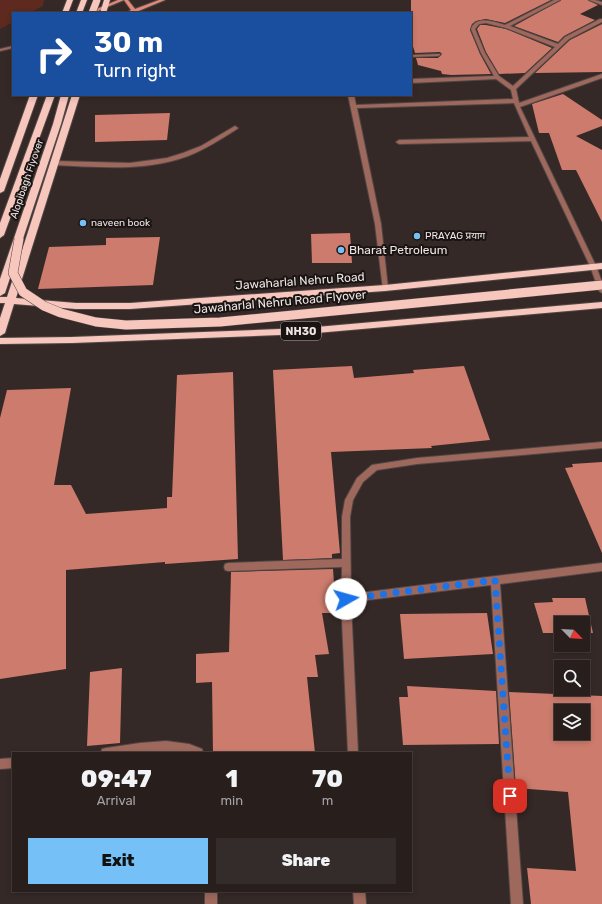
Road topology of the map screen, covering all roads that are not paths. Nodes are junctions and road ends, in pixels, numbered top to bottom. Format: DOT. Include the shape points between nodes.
graph roads {
  1 [pos="70,0"];
  2 [pos="84,0"];
  3 [pos="97,0"];
  4 [pos="122,0"];
  5 [pos="126,0"];
  6 [pos="163,0"];
  7 [pos="558,0"];
  8 [pos="591,0"];
  9 [pos="602,4"];
  10 [pos="105,7"];
  11 [pos="134,11"];
  12 [pos="66,12"];
  13 [pos="79,12"];
  14 [pos="92,12"];
  15 [pos="92,12"];
  16 [pos="131,12"];
  17 [pos="602,20"];
  18 [pos="504,27"];
  19 [pos="558,46"];
  20 [pos="12,47"];
  21 [pos="0,50"];
  22 [pos="438,55"];
  23 [pos="412,56"];
  24 [pos="602,76"];
  25 [pos="497,77"];
  26 [pos="412,80"];
  27 [pos="513,89"];
  28 [pos="34,96"];
  29 [pos="51,96"];
  30 [pos="65,96"];
  31 [pos="76,96"];
  32 [pos="351,96"];
  33 [pos="516,104"];
  34 [pos="353,107"];
  35 [pos="235,128"];
  36 [pos="532,139"];
  37 [pos="399,142"];
  38 [pos="54,163"];
  39 [pos="0,191"];
  40 [pos="0,235"];
  41 [pos="19,239"];
  42 [pos="597,266"];
  43 [pos="602,285"];
  44 [pos="386,288"];
  45 [pos="602,291"];
  46 [pos="0,293"];
  47 [pos="5,300"];
  48 [pos="602,305"];
  49 [pos="0,333"];
  50 [pos="0,341"];
  51 [pos="602,445"];
  52 [pos="346,563"];
  53 [pos="228,567"];
  54 [pos="602,567"];
  55 [pos="495,580"];
  56 [pos="346,599"];
  57 [pos="115,752"];
  58 [pos="196,752"];
  59 [pos="353,752"];
  60 [pos="12,763"];
  61 [pos="0,764"];
  62 [pos="211,892"];
  63 [pos="359,892"];
  64 [pos="211,904"];
  65 [pos="360,904"];
  66 [pos="517,904"];
  1 -- 12 [label="highway"];
  2 -- 13 [label="highway"];
  3 -- 14 [label="highway, bridge"];
  4 -- 10 [label="main road"];
  5 -- 11 [label="main road"];
  6 -- 11 [label="main road"];
  7 -- 18 [label="street"];
  8 -- 9 [label="street"];
  10 -- 15 [label="main road"];
  11 -- 16 [label="main road"];
  17 -- 19 [label="street" via="567,38"];
  18 -- 19 [label="street"];
  18 -- 25 [label="street" via="484,22 474,25 473,28 483,53"];
  19 -- 27 [label="street"];
  20 -- 21 [label="street"];
  22 -- 23 [label="street"];
  24 -- 33 [label="street"];
  25 -- 26 [label="street"];
  25 -- 27 [label="street"];
  27 -- 33 [label="street"];
  28 -- 39 [label="highway"];
  29 -- 40 [label="highway, Alopibagh Flyover"];
  30 -- 41 [label="highway, Alopibagh Flyover"];
  31 -- 38 [label="highway"];
  32 -- 34 [label="street"];
  33 -- 34 [label="street"];
  33 -- 36 [label="street"];
  34 -- 44 [label="street" via="378,224"];
  35 -- 38 [label="street" via="203,148 154,163 131,166"];
  36 -- 37 [label="street"];
  36 -- 42 [label="street"];
  38 -- 47 [label="highway"];
  41 -- 43 [label="highway, Jawaharlal Nehru Road Flyover, bridge" via="13,273 23,292 55,311 96,322 126,325 220,322"];
  41 -- 46 [label="highway, Alopibagh Flyover, bridge"];
  42 -- 44 [label="highway, Jawaharlal Nehru Road"];
  42 -- 45 [label="street"];
  44 -- 47 [label="highway, Jawaharlal Nehru Road" via="130,306 76,306"];
  47 -- 49 [label="highway"];
  48 -- 50 [label="highway, NH30" via="305,331"];
  51 -- 52 [label="street" via="375,467 360,480 349,500 346,517"];
  52 -- 53 [label="street"];
  52 -- 56 [label="street"];
  54 -- 55 [label="street"];
  55 -- 56 [label="street"];
  55 -- 66 [label="street"];
  56 -- 59 [label="street"];
  57 -- 58 [label="street" via="168,746 189,748"];
  60 -- 61 [label="street"];
  62 -- 64 [label="street"];
  63 -- 65 [label="street"];
}
